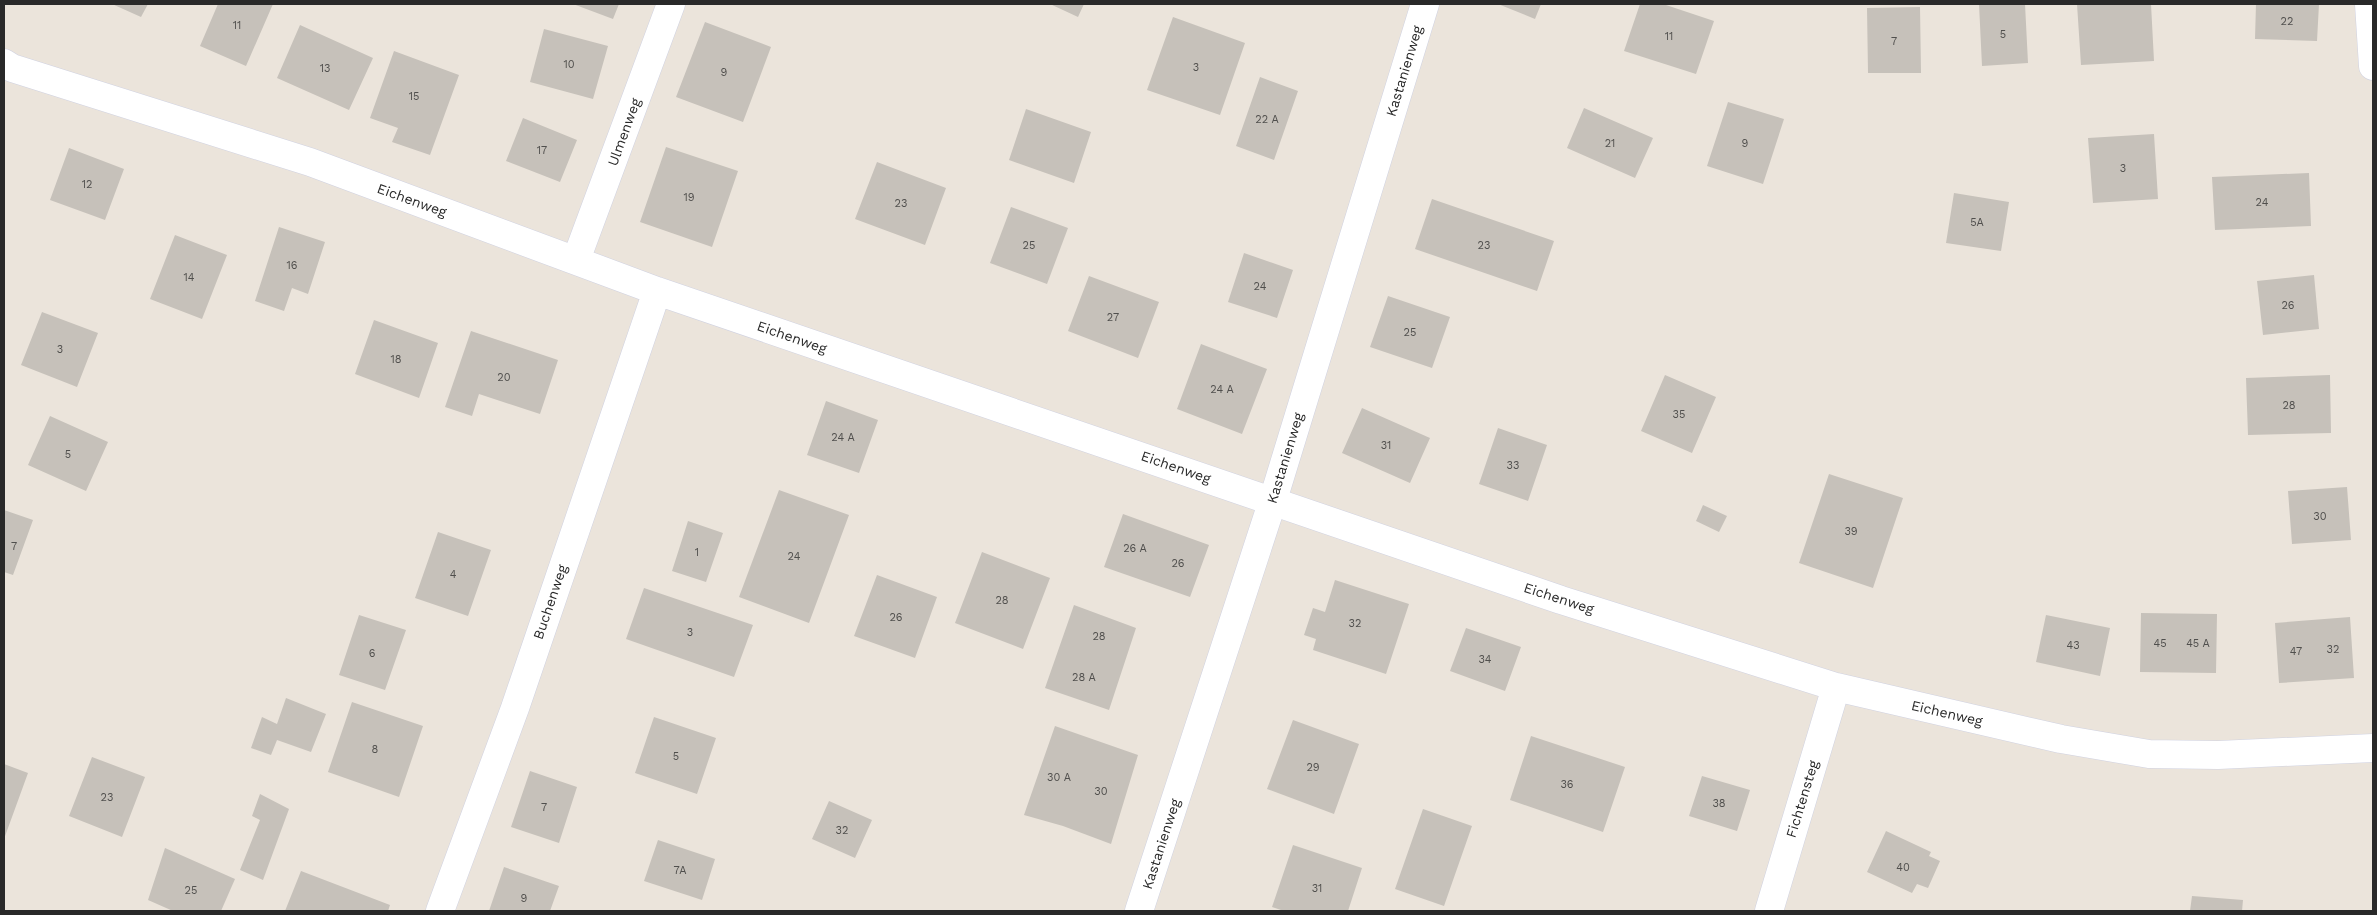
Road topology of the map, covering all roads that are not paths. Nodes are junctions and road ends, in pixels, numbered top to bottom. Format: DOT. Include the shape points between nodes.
graph roads {
  1 [pos="671,4"];
  2 [pos="1425,4"];
  3 [pos="2369,4"];
  4 [pos="2373,66"];
  5 [pos="6,72"];
  6 [pos="576,260"];
  7 [pos="657,291"];
  8 [pos="1272,500"];
  9 [pos="1836,687"];
  10 [pos="2373,748"];
  11 [pos="440,911"];
  12 [pos="1139,911"];
  13 [pos="1768,911"];
  1 -- 6 [label="street, Ulmenweg"];
  2 -- 8 [label="street, Kastanienweg"];
  3 -- 4 [label="street"];
  5 -- 6 [label="street, Eichenweg" via="310,162"];
  6 -- 7 [label="street, Eichenweg"];
  7 -- 8 [label="street, Eichenweg"];
  7 -- 11 [label="street, Buchenweg" via="515,708"];
  8 -- 9 [label="street, Eichenweg" via="1561,600"];
  8 -- 12 [label="street, Kastanienweg"];
  9 -- 10 [label="street, Eichenweg" via="2061,739 2149,754 2218,755"];
  9 -- 13 [label="street, Fichtensteg"];
}
